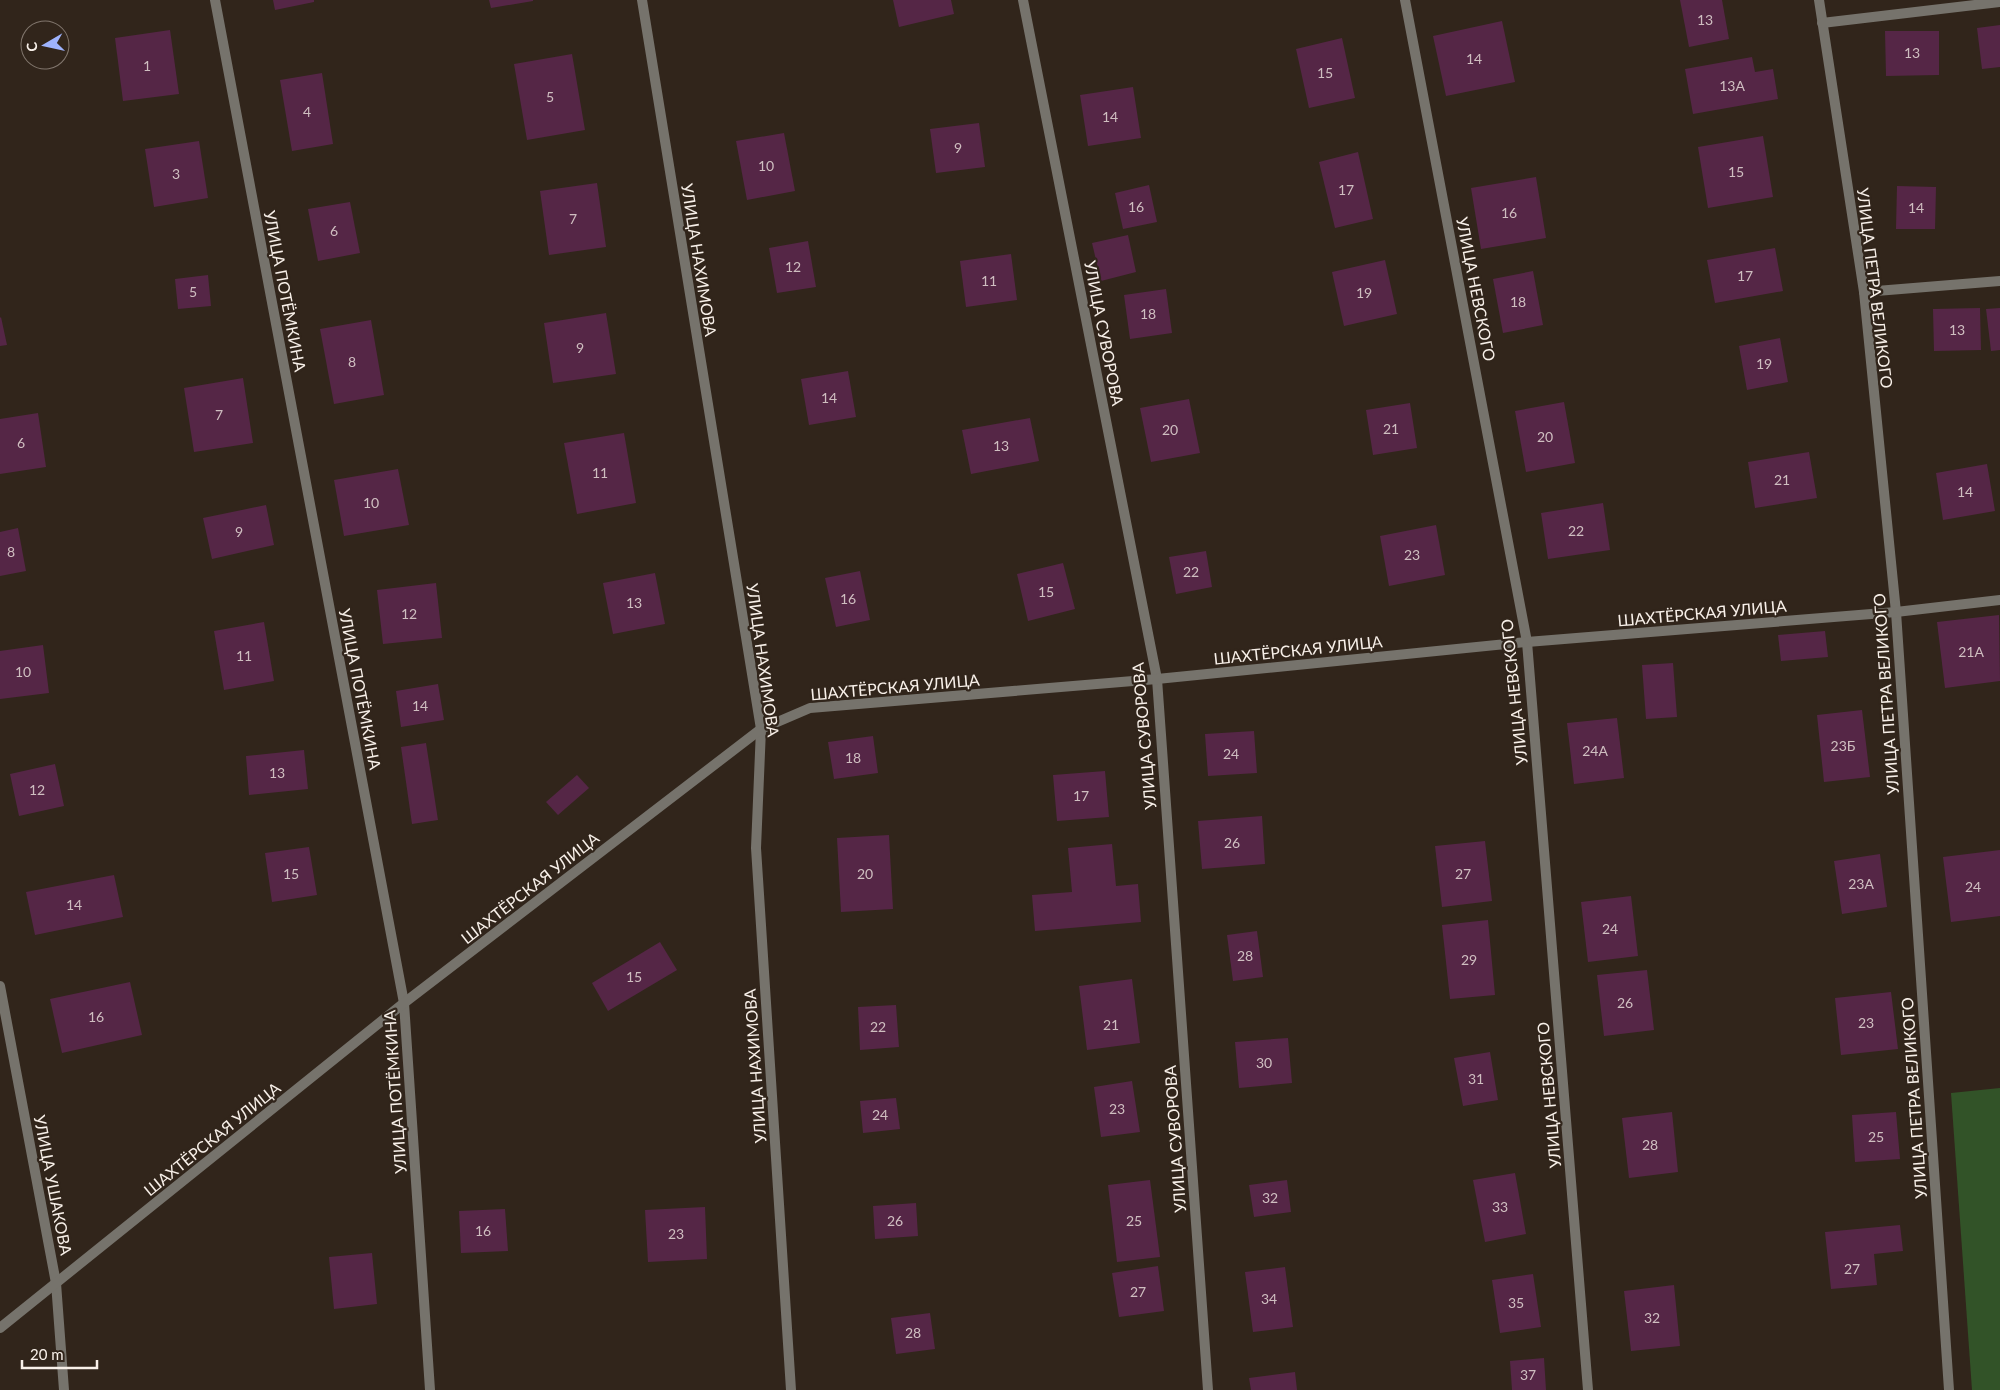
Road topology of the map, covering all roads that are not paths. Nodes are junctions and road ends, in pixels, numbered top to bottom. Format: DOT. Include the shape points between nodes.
graph roads {
  1 [pos="215,0"];
  2 [pos="642,0"];
  3 [pos="1023,0"];
  4 [pos="1406,0"];
  5 [pos="1819,0"];
  6 [pos="2000,2"];
  7 [pos="1822,24"];
  8 [pos="2000,281"];
  9 [pos="1864,292"];
  10 [pos="2000,600"];
  11 [pos="1896,612"];
  12 [pos="1527,642"];
  13 [pos="1157,679"];
  14 [pos="761,729"];
  15 [pos="0,986"];
  16 [pos="404,1003"];
  17 [pos="56,1283"];
  18 [pos="0,1328"];
  19 [pos="64,1390"];
  20 [pos="430,1390"];
  21 [pos="791,1390"];
  22 [pos="1208,1390"];
  23 [pos="1588,1390"];
  24 [pos="1949,1390"];
  1 -- 16 [label="street, УЛИЦА ПОТЁМКИНА"];
  2 -- 14 [label="street, УЛИЦА НАХИМОВА"];
  3 -- 13 [label="street, УЛИЦА СУВОРОВА"];
  4 -- 12 [label="street, УЛИЦА НЕВСКОГО"];
  5 -- 7 [label="street, УЛИЦА ПЕТРА ВЕЛИКОГО"];
  6 -- 7 [label="street"];
  7 -- 9 [label="street, УЛИЦА ПЕТРА ВЕЛИКОГО"];
  8 -- 9 [label="street"];
  9 -- 11 [label="street, УЛИЦА ПЕТРА ВЕЛИКОГО"];
  10 -- 11 [label="street, ШАХТЁРСКАЯ УЛИЦА"];
  11 -- 12 [label="street, ШАХТЁРСКАЯ УЛИЦА"];
  11 -- 24 [label="street, УЛИЦА ПЕТРА ВЕЛИКОГО"];
  12 -- 13 [label="street, ШАХТЁРСКАЯ УЛИЦА"];
  12 -- 23 [label="street, УЛИЦА НЕВСКОГО"];
  13 -- 14 [label="street, ШАХТЁРСКАЯ УЛИЦА" via="810,708"];
  13 -- 22 [label="street, УЛИЦА СУВОРОВА"];
  14 -- 16 [label="street, ШАХТЁРСКАЯ УЛИЦА"];
  14 -- 21 [label="street, УЛИЦА НАХИМОВА" via="756,848"];
  15 -- 17 [label="street, УЛИЦА УШАКОВА"];
  16 -- 17 [label="street, ШАХТЁРСКАЯ УЛИЦА"];
  16 -- 20 [label="street, УЛИЦА ПОТЁМКИНА"];
  17 -- 18 [label="street, ШАХТЁРСКАЯ УЛИЦА"];
  17 -- 19 [label="street, УЛИЦА УШАКОВА"];
}
